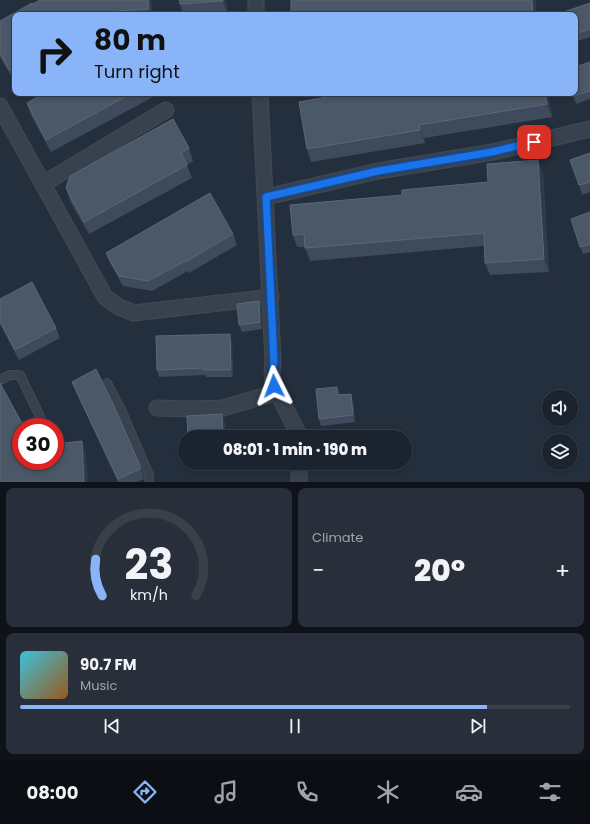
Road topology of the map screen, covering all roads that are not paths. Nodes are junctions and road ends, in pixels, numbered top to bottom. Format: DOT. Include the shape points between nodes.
graph roads {
  1 [pos="256,0"];
  2 [pos="256,12"];
  3 [pos="260,96"];
  4 [pos="0,106"];
  5 [pos="166,110"];
  6 [pos="590,129"];
  7 [pos="43,184"];
  8 [pos="266,197"];
  9 [pos="271,297"];
  10 [pos="0,380"];
  11 [pos="107,383"];
  12 [pos="274,386"];
  13 [pos="157,408"];
  14 [pos="41,418"];
  15 [pos="296,430"];
  16 [pos="299,470"];
  17 [pos="149,482"];
  18 [pos="298,482"];
  1 -- 2 [label="street"];
  3 -- 8 [label="street"];
  4 -- 7 [label="street"];
  5 -- 7 [label="street"];
  6 -- 8 [label="street" via="492,152 378,171"];
  7 -- 9 [label="street" via="105,297 119,307 134,313"];
  8 -- 9 [label="street"];
  9 -- 12 [label="street"];
  10 -- 14 [label="lane" via="10,375 20,375"];
  11 -- 17 [label="lane" via="149,475"];
  12 -- 13 [label="street" via="271,394 223,408"];
  12 -- 15 [label="street"];
  16 -- 18 [label="street"];
}
